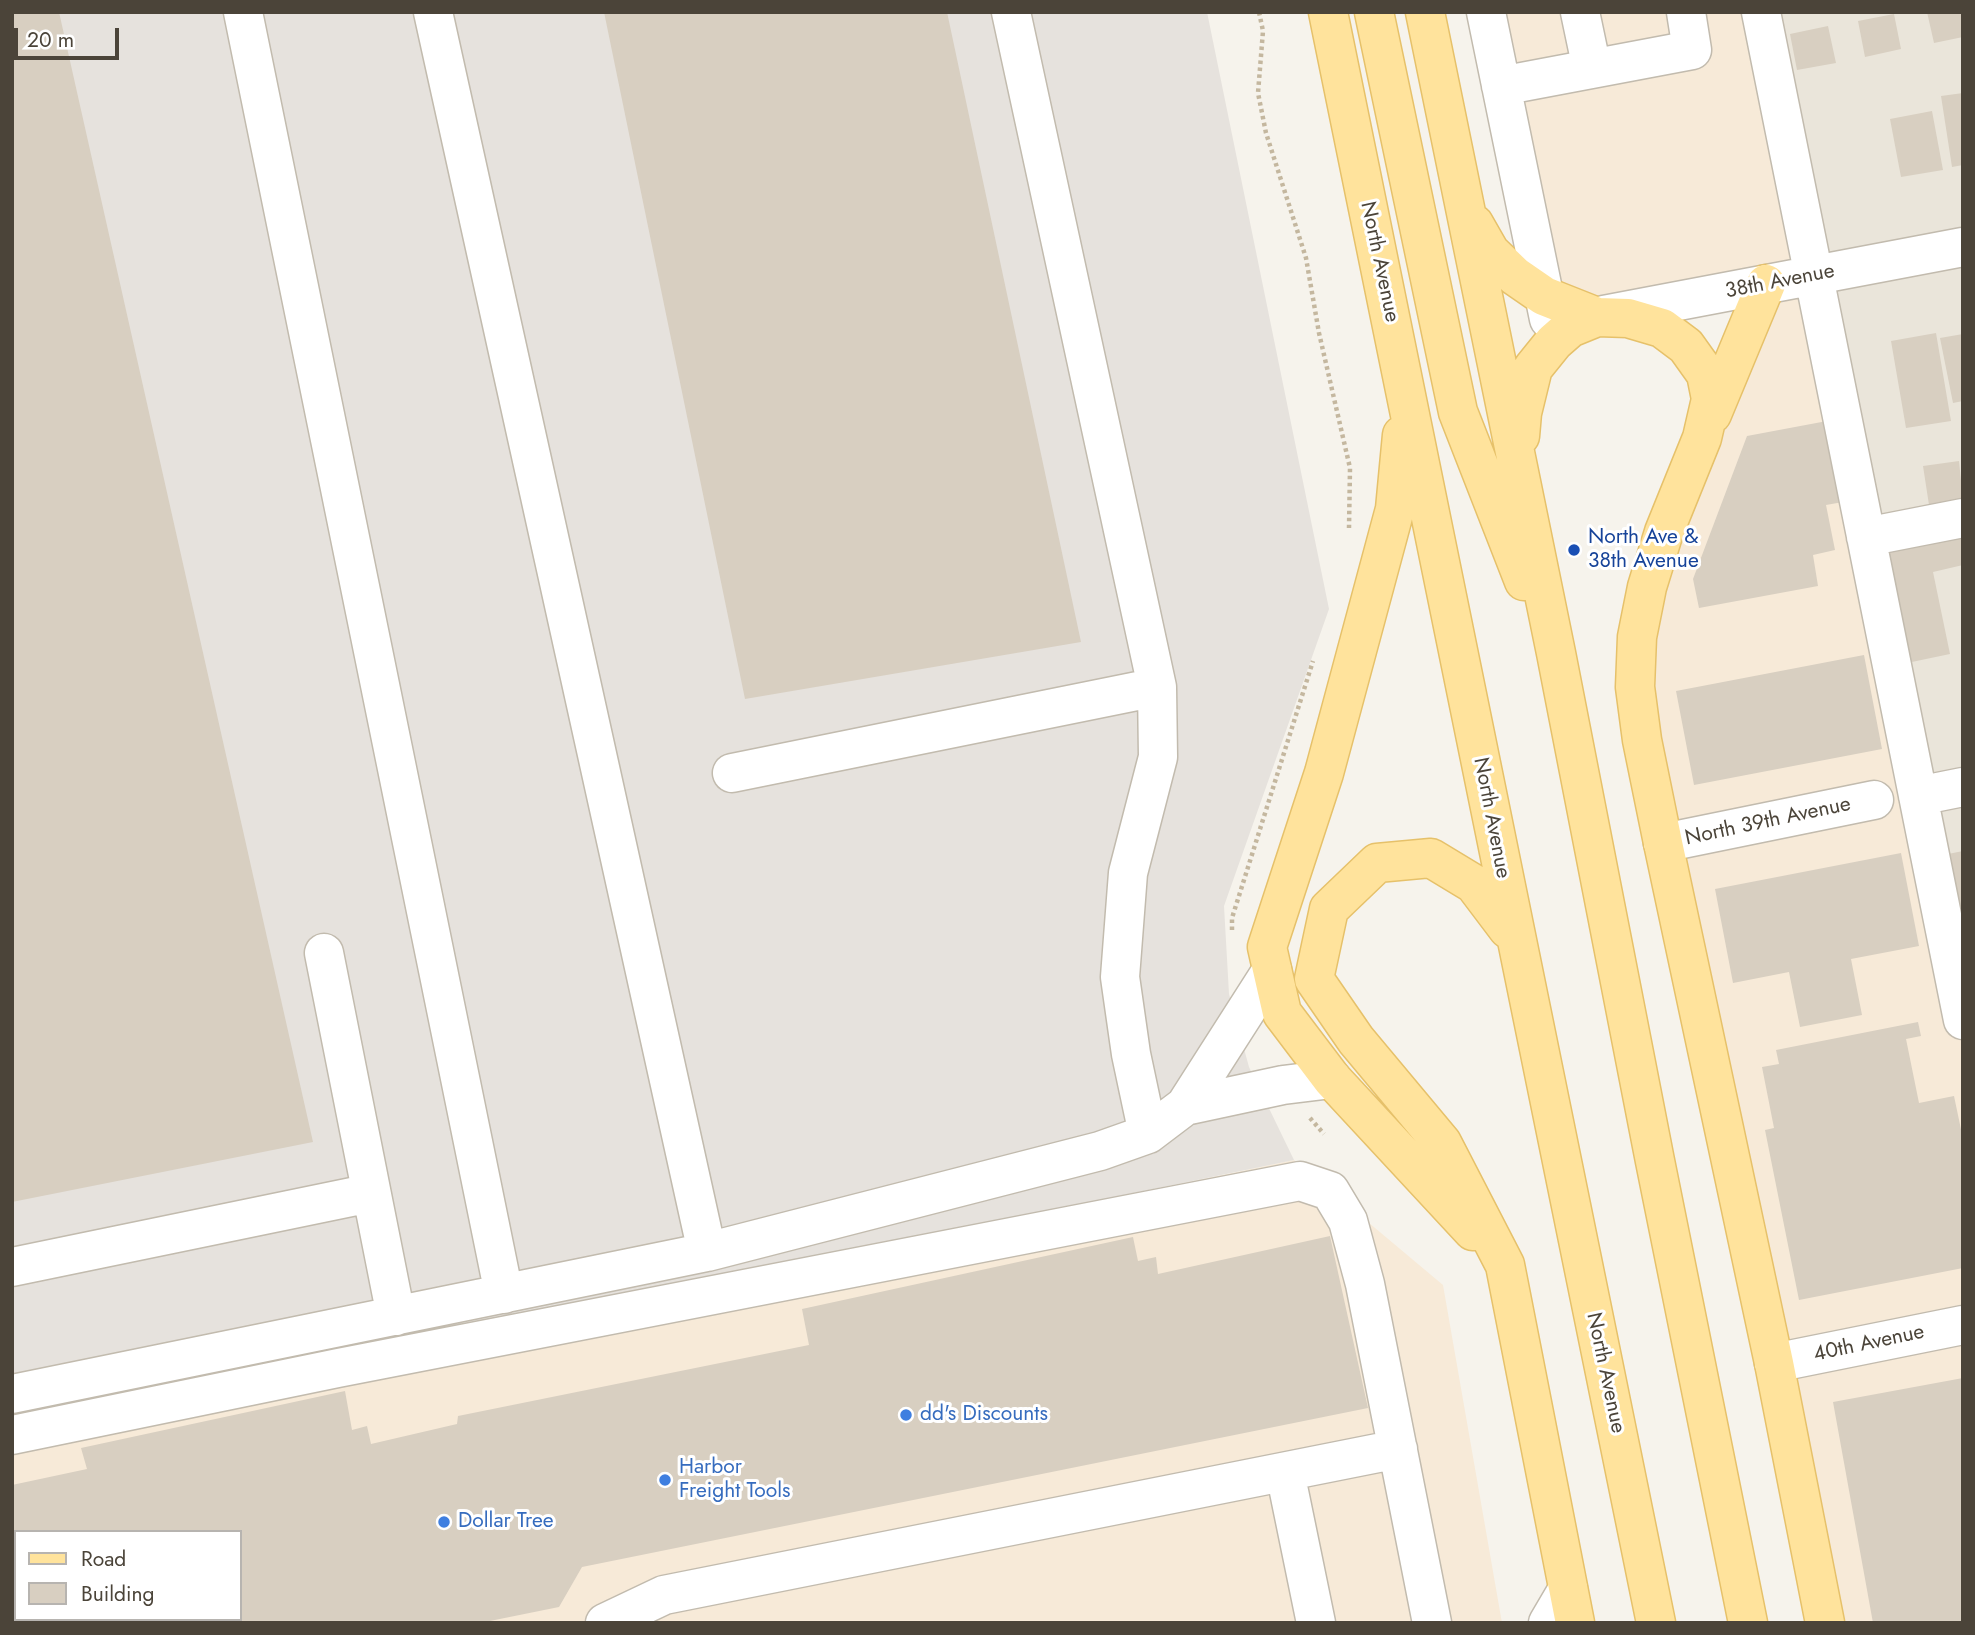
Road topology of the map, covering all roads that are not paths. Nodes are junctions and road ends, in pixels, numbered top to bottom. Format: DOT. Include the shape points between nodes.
graph roads {
  1 [pos="243,12"];
  2 [pos="433,12"];
  3 [pos="1011,12"];
  4 [pos="1374,12"];
  5 [pos="1425,12"];
  6 [pos="1486,12"];
  7 [pos="1580,12"];
  8 [pos="1686,12"];
  9 [pos="1766,13"];
  10 [pos="1326,21"];
  11 [pos="1592,69"];
  12 [pos="1501,86"];
  13 [pos="1466,209"];
  14 [pos="1963,247"];
  15 [pos="1813,275"];
  16 [pos="1766,284"];
  17 [pos="1544,296"];
  18 [pos="1597,317"];
  19 [pos="1554,342"];
  20 [pos="1406,395"];
  21 [pos="1702,438"];
  22 [pos="1517,463"];
  23 [pos="1963,518"];
  24 [pos="1866,537"];
  25 [pos="1556,653"];
  26 [pos="1157,687"];
  27 [pos="732,773"];
  28 [pos="1963,788"];
  29 [pos="1918,796"];
  30 [pos="1874,800"];
  31 [pos="1662,843"];
  32 [pos="1516,939"];
  33 [pos="324,953"];
  34 [pos="1272,970"];
  35 [pos="1963,1020"];
  36 [pos="1332,1079"];
  37 [pos="1185,1106"];
  38 [pos="1148,1134"];
  39 [pos="371,1193"];
  40 [pos="707,1252"];
  41 [pos="1505,1265"];
  42 [pos="12,1267"];
  43 [pos="504,1294"];
  44 [pos="396,1316"];
  45 [pos="1963,1325"];
  46 [pos="1774,1363"];
  47 [pos="12,1394"];
  48 [pos="12,1435"];
  49 [pos="1398,1449"];
  50 [pos="1285,1472"];
  51 [pos="1571,1606"];
  52 [pos="605,1623"];
  53 [pos="1316,1623"];
  54 [pos="1432,1623"];
  55 [pos="1548,1623"];
  56 [pos="1656,1623"];
  57 [pos="1748,1623"];
  58 [pos="1825,1623"];
  1 -- 43 [label="street"];
  2 -- 40 [label="street"];
  3 -- 26 [label="street"];
  4 -- 25 [label="main road" via="1458,412"];
  5 -- 13 [label="main road"];
  6 -- 12 [label="street"];
  7 -- 11 [label="street"];
  8 -- 11 [label="street" via="1692,50"];
  9 -- 15 [label="street"];
  10 -- 20 [label="main road, North Avenue"];
  11 -- 12 [label="street"];
  12 -- 17 [label="street"];
  13 -- 17 [label="main road" via="1490,253"];
  13 -- 22 [label="main road"];
  14 -- 15 [label="street, 38th Avenue"];
  15 -- 16 [label="street, 38th Avenue"];
  15 -- 24 [label="street"];
  16 -- 18 [label="street, 38th Avenue"];
  16 -- 21 [label="main road"];
  17 -- 18 [label="main road"];
  17 -- 19 [label="street"];
  18 -- 19 [label="main road" via="1570,328"];
  18 -- 21 [label="main road" via="1628,318 1662,328 1686,346 1706,374 1711,399"];
  19 -- 22 [label="main road" via="1532,368 1521,413"];
  20 -- 32 [label="main road, North Avenue"];
  20 -- 34 [label="main road" via="1395,509 1324,773 1267,947"];
  21 -- 31 [label="main road" via="1664,532 1637,637 1642,740"];
  22 -- 25 [label="main road"];
  23 -- 24 [label="street"];
  24 -- 29 [label="street"];
  25 -- 57 [label="main road"];
  26 -- 27 [label="street"];
  26 -- 38 [label="street" via="1158,757 1128,873 1120,977"];
  28 -- 29 [label="street"];
  29 -- 35 [label="street"];
  30 -- 31 [label="street, North 39th Avenue"];
  31 -- 46 [label="main road"];
  32 -- 41 [label="main road" via="1474,884 1431,858 1377,863 1329,909 1314,979 1356,1041 1442,1143"];
  32 -- 56 [label="main road, North Avenue"];
  33 -- 39 [label="street"];
  34 -- 36 [label="main road" via="1282,1013"];
  34 -- 37 [label="street"];
  36 -- 37 [label="street"];
  36 -- 41 [label="main road"];
  37 -- 38 [label="street"];
  38 -- 40 [label="street" via="1100,1151"];
  39 -- 42 [label="street"];
  39 -- 44 [label="street"];
  40 -- 43 [label="street"];
  41 -- 51 [label="main road"];
  43 -- 44 [label="street"];
  44 -- 47 [label="street"];
  45 -- 46 [label="street, 40th Avenue"];
  46 -- 58 [label="main road"];
  48 -- 49 [label="street" via="1300,1181 1330,1191 1348,1221"];
  49 -- 50 [label="street"];
  49 -- 54 [label="street"];
  50 -- 52 [label="street" via="664,1595"];
  50 -- 53 [label="street"];
  51 -- 55 [label="street"];
}
